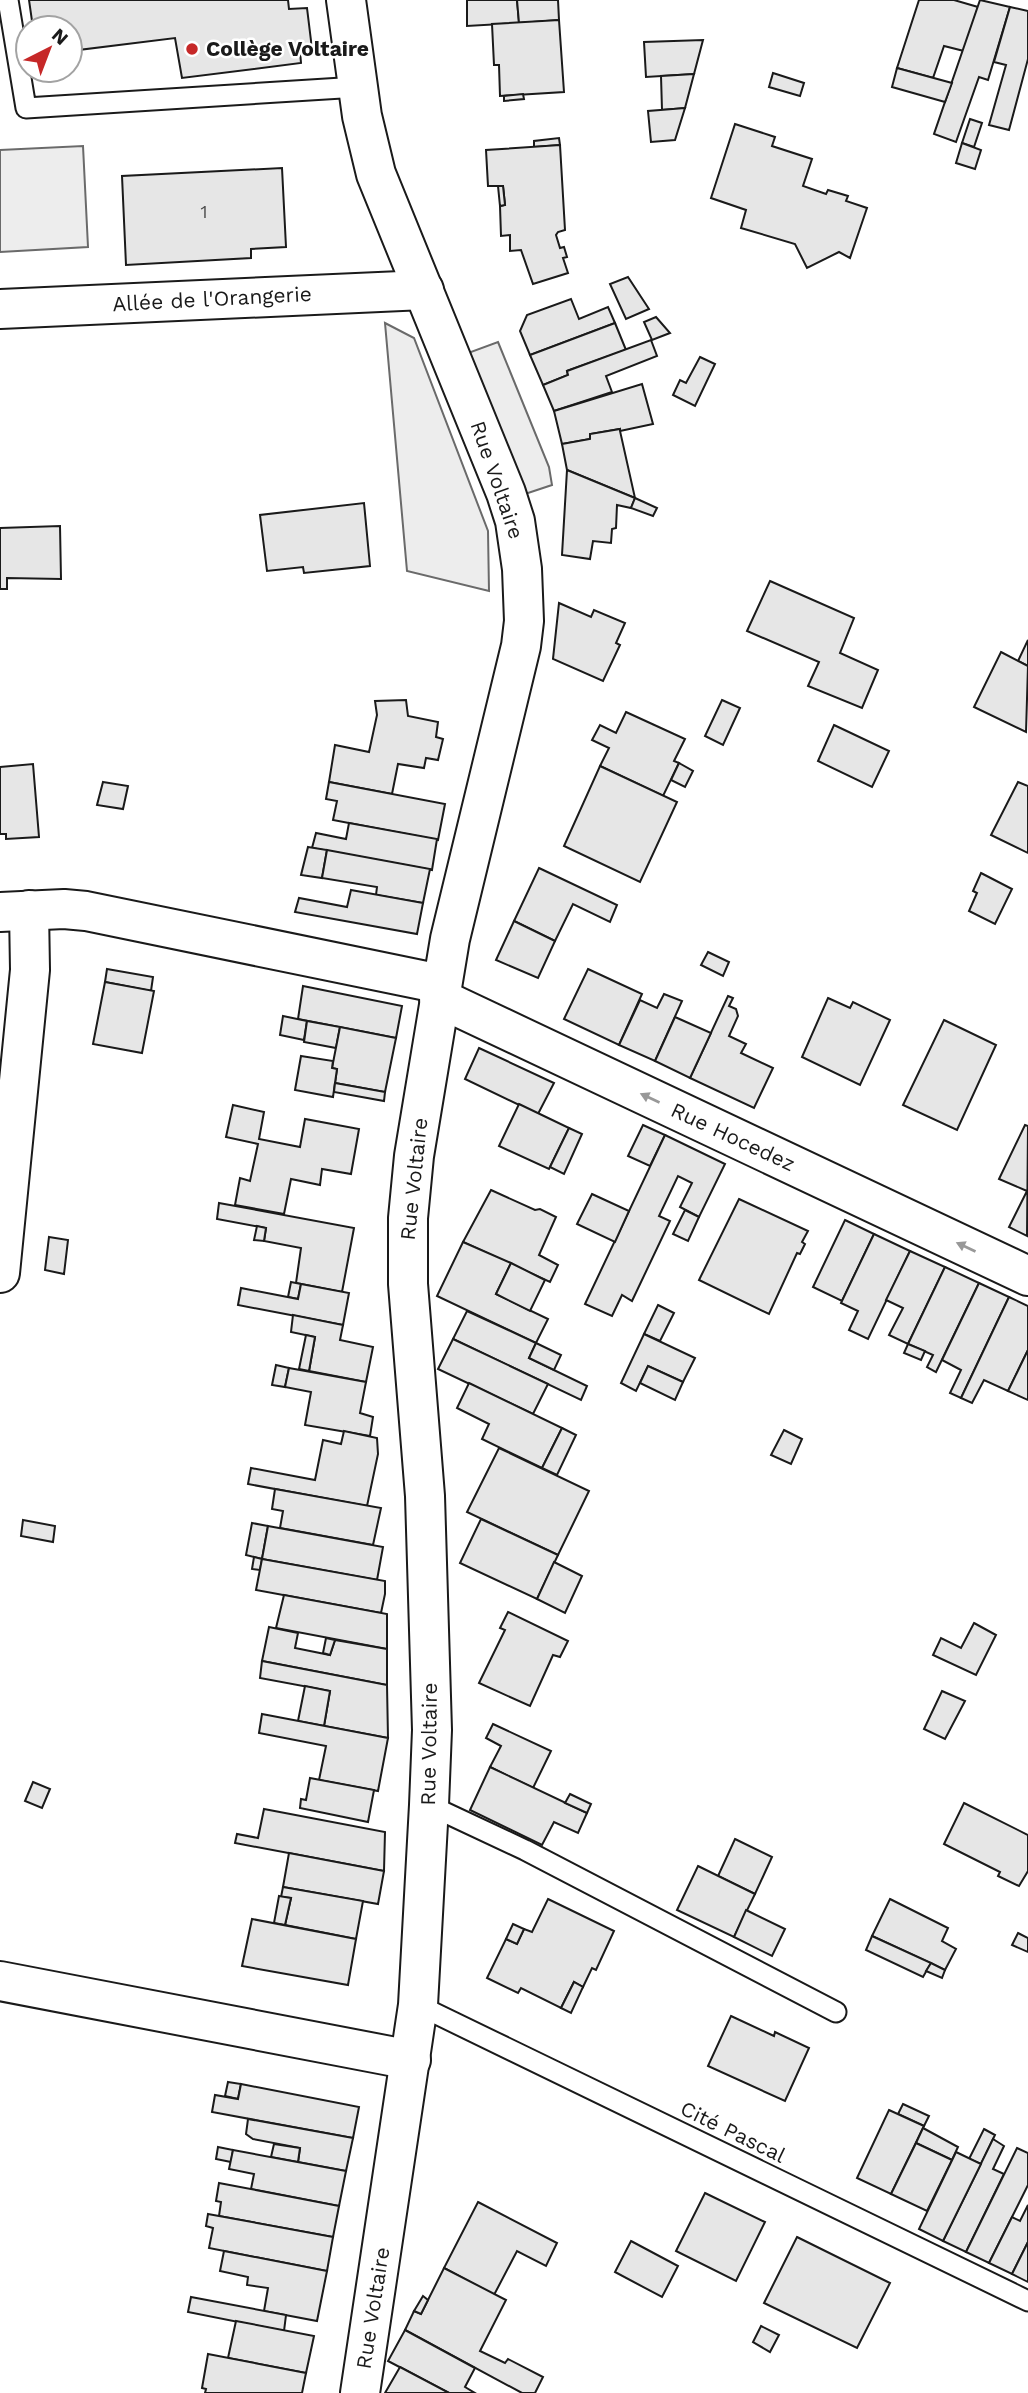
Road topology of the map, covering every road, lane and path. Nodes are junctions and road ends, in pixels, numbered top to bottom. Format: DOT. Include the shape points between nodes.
graph roads {
  1 [pos="8,0"];
  2 [pos="346,0"];
  3 [pos="358,87"];
  4 [pos="424,290"];
  5 [pos="0,309"];
  6 [pos="15,911"];
  7 [pos="440,991"];
  8 [pos="0,1273"];
  9 [pos="1028,1276"];
  10 [pos="429,1805"];
  11 [pos="0,1981"];
  12 [pos="418,2005"];
  13 [pos="836,2012"];
  14 [pos="411,2060"];
  15 [pos="1028,2301"];
  16 [pos="360,2393"];
  1 -- 3 [label="lane" via="26,108"];
  2 -- 3 [label="street, Rue Voltaire"];
  3 -- 4 [label="street, Rue Voltaire" via="376,174"];
  4 -- 5 [label="street, Allée de l'Orangerie"];
  4 -- 7 [label="street, Rue Voltaire" via="515,521 524,595 521,646"];
  6 -- 7 [label="street, Rue Hocedez" via="64,909 113,915"];
  6 -- 8 [label="street" via="30,970"];
  9 -- 7 [label="street, Rue Hocedez, one-way"];
  7 -- 10 [label="street, Rue Voltaire" via="414,1156 407,1251 425,1496 432,1730"];
  10 -- 12 [label="street, Rue Voltaire"];
  10 -- 13 [label="lane"];
  11 -- 14 [label="street"];
  12 -- 14 [label="street, Rue Voltaire"];
  12 -- 15 [label="lane, Cité Pascal"];
  14 -- 16 [label="street, Rue Voltaire"];
}
